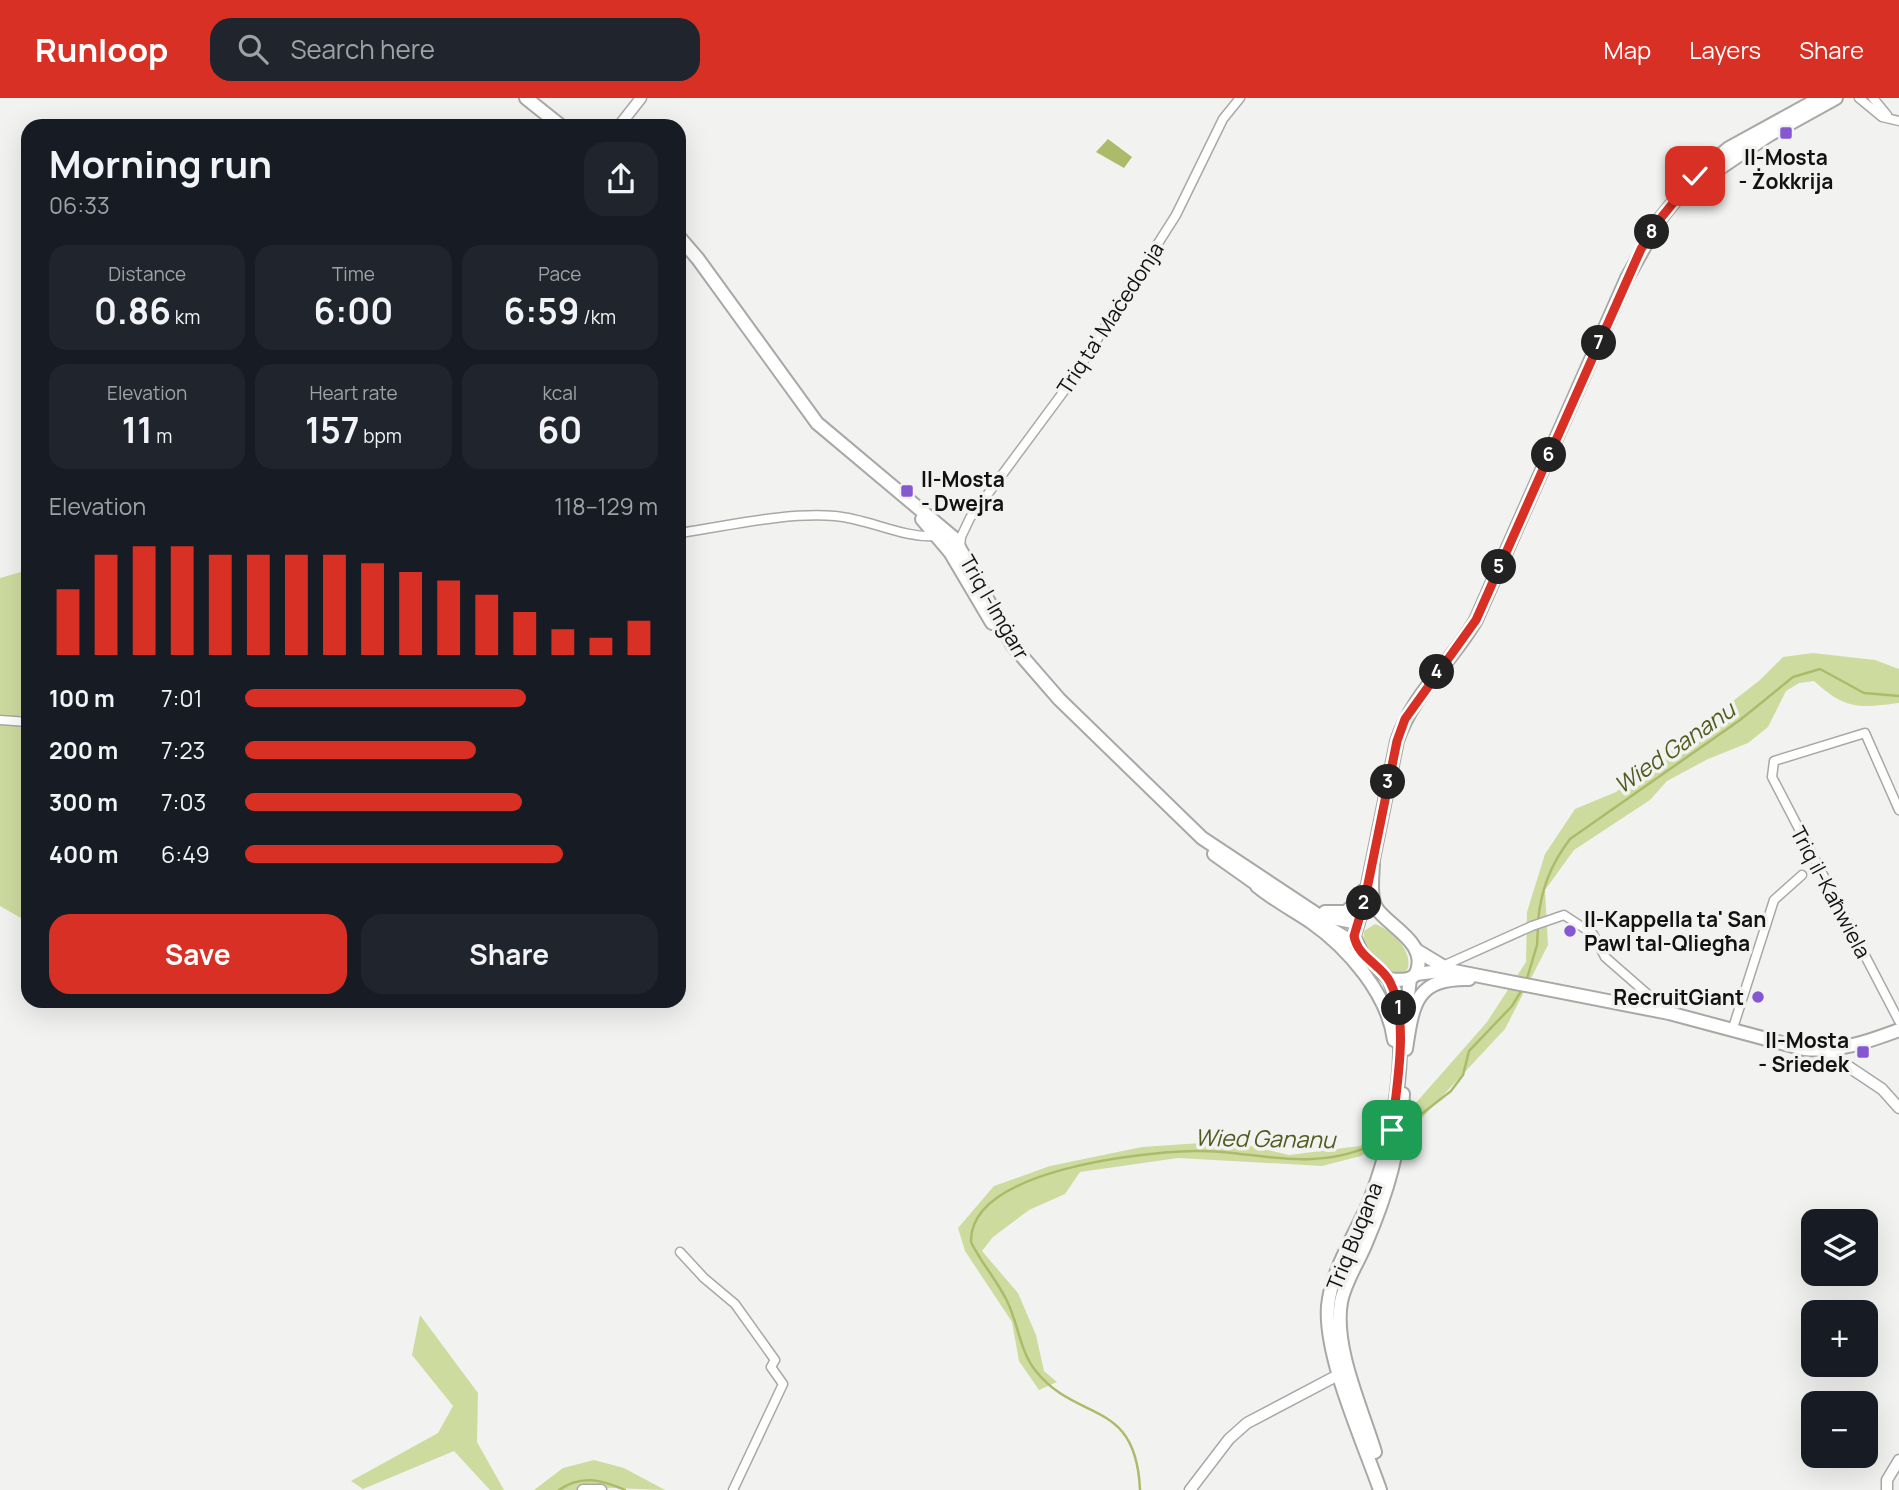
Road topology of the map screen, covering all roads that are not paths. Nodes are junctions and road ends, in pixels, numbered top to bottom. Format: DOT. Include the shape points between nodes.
graph roads {
  1 [pos="526,98"];
  2 [pos="536,98"];
  3 [pos="641,98"];
  4 [pos="1241,98"];
  5 [pos="1820,98"];
  6 [pos="1836,98"];
  7 [pos="1859,98"];
  8 [pos="1873,98"];
  9 [pos="552,119"];
  10 [pos="562,119"];
  11 [pos="624,119"];
  12 [pos="1896,120"];
  13 [pos="686,245"];
  14 [pos="686,256"];
  15 [pos="1610,317"];
  16 [pos="964,530"];
  17 [pos="686,532"];
  18 [pos="941,535"];
  19 [pos="960,547"];
  20 [pos="0,720"];
  21 [pos="21,722"];
  22 [pos="1899,810"];
  23 [pos="1373,860"];
  24 [pos="1236,872"];
  25 [pos="1802,875"];
  26 [pos="1289,896"];
  27 [pos="1381,913"];
  28 [pos="1359,920"];
  29 [pos="1356,944"];
  30 [pos="1416,950"];
  31 [pos="1447,968"];
  32 [pos="1413,976"];
  33 [pos="1389,979"];
  34 [pos="1494,980"];
  35 [pos="1669,1013"];
  36 [pos="1899,1021"];
  37 [pos="1899,1030"];
  38 [pos="1732,1031"];
  39 [pos="1825,1051"];
  40 [pos="1405,1055"];
  41 [pos="1397,1074"];
  42 [pos="1899,1108"];
  43 [pos="1396,1136"];
  44 [pos="680,1252"];
  45 [pos="1340,1374"];
  46 [pos="1899,1460"];
  47 [pos="583,1490"];
  48 [pos="601,1490"];
  49 [pos="733,1490"];
  50 [pos="1190,1490"];
  51 [pos="1380,1490"];
  52 [pos="1388,1490"];
  53 [pos="1887,1490"];
  1 -- 9 [label="main road"];
  2 -- 10 [label="main road"];
  3 -- 11 [label="street"];
  4 -- 16 [label="street, Triq ta' Maċedonja" via="1223,119 1176,215 1067,387"];
  5 -- 15 [label="main road" via="1729,148 1695,176 1641,249"];
  6 -- 15 [label="main road" via="1769,135 1701,181 1655,238"];
  7 -- 12 [label="street" via="1882,117"];
  8 -- 12 [label="street"];
  13 -- 18 [label="main road, Triq l-Imġarr" via="817,423"];
  14 -- 18 [label="main road, Triq l-Imġarr" via="813,427"];
  15 -- 23 [label="main road" via="1476,620 1405,719"];
  16 -- 18 [label="street"];
  16 -- 19 [label="street"];
  17 -- 18 [label="street" via="835,516 919,537"];
  18 -- 19 [label="main road, Triq l-Imġarr"];
  18 -- 24 [label="main road, Triq l-Imġarr" via="1007,649 1037,685 1188,833"];
  19 -- 26 [label="main road, Triq l-Imġarr" via="1013,646 1053,692 1202,838"];
  20 -- 21 [label="street"];
  22 -- 36 [label="street, Triq il-Kaħwiela" via="1866,733 1774,761 1772,777"];
  23 -- 26 [label="main road" via="1360,897 1346,912 1324,912"];
  23 -- 27 [label="main road" via="1374,900"];
  23 -- 28 [label="main road"];
  24 -- 29 [label="main road, Triq l-Imġarr"];
  24 -- 41 [label="main road" via="1312,923 1366,978 1380,996 1393,1031"];
  25 -- 38 [label="street" via="1774,900"];
  26 -- 28 [label="main road, Triq l-Imġarr" via="1318,915"];
  27 -- 28 [label="main road"];
  27 -- 30 [label="main road"];
  28 -- 29 [label="main road"];
  29 -- 33 [label="main road, Triq l-Imġarr"];
  30 -- 31 [label="main road"];
  30 -- 32 [label="main road, Triq Buqana"];
  31 -- 32 [label="main road"];
  31 -- 34 [label="main road"];
  31 -- 35 [label="street" via="1564,915 1593,934 1605,957"];
  32 -- 33 [label="main road"];
  32 -- 40 [label="main road, Triq Buqana"];
  33 -- 41 [label="main road, Triq Buqana" via="1400,1014"];
  34 -- 35 [label="main road"];
  34 -- 40 [label="main road" via="1438,982 1426,988 1412,1012"];
  35 -- 38 [label="main road"];
  37 -- 39 [label="main road"];
  38 -- 39 [label="main road"];
  39 -- 42 [label="street" via="1882,1089"];
  40 -- 43 [label="main road, Triq Buqana" via="1402,1120"];
  41 -- 43 [label="main road, Triq Buqana"];
  43 -- 45 [label="main road, Triq Buqana" via="1328,1303 1329,1332"];
  43 -- 52 [label="main road, Triq Buqana" via="1385,1194 1346,1286 1340,1315 1349,1371"];
  44 -- 49 [label="street" via="735,1304 775,1360 771,1367 783,1384"];
  45 -- 50 [label="street" via="1247,1423"];
  45 -- 51 [label="main road, Triq Buqana"];
  46 -- 53 [label="street" via="1887,1480"];
  47 -- 48 [label="street"];
}
